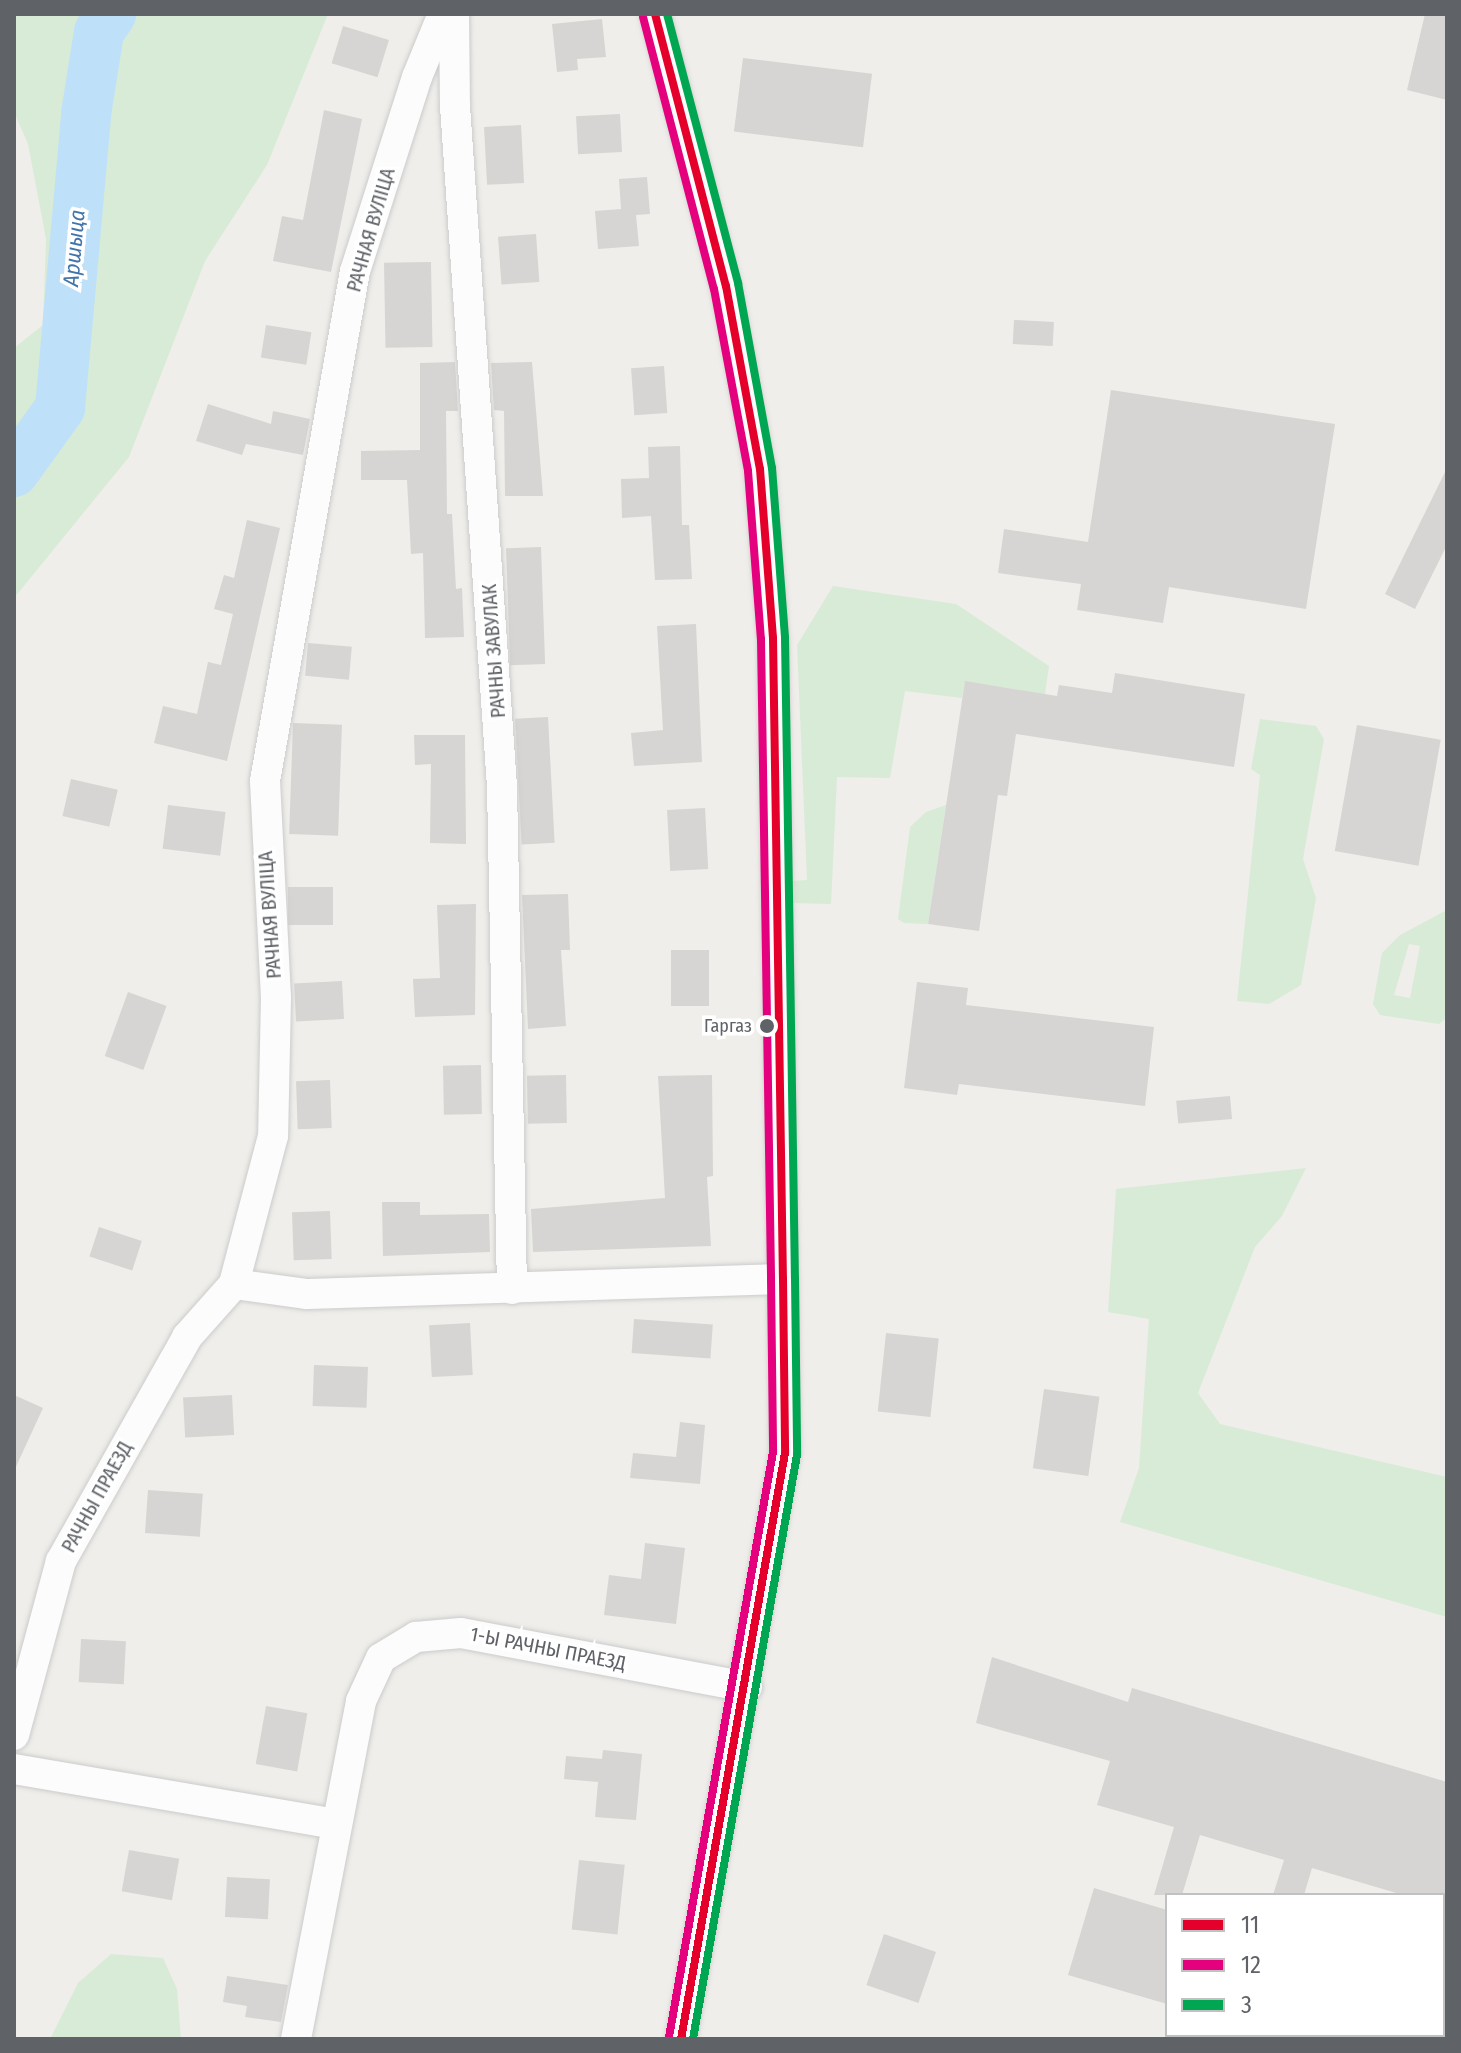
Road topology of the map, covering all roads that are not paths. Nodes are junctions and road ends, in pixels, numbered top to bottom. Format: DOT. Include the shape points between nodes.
graph roads {
  1 [pos="443,14"];
  2 [pos="454,14"];
  3 [pos="655,14"];
  4 [pos="783,1279"];
  5 [pos="234,1284"];
  6 [pos="512,1289"];
  7 [pos="747,1687"];
  8 [pos="14,1735"];
  9 [pos="14,1769"];
  10 [pos="336,1824"];
  11 [pos="296,2039"];
  12 [pos="681,2039"];
  1 -- 5 [label="street, РАЧНАЯ ВУЛІЦА" via="417,77 355,271 265,781 276,997 273,1136"];
  2 -- 6 [label="street, РАЧНЫ ЗАВУЛАК" via="455,106 502,786"];
  3 -- 4 [label="street" via="726,286 760,469 773,638"];
  4 -- 6 [label="street"];
  4 -- 7 [label="street" via="785,1453"];
  5 -- 6 [label="street" via="307,1294"];
  5 -- 8 [label="street, РАЧНЫ ПРАЕЗД" via="187,1337 61,1561"];
  7 -- 10 [label="street, 1-Ы РАЧНЫ ПРАЕЗД" via="461,1633 416,1637 381,1658 361,1701"];
  7 -- 12 [label="street"];
  9 -- 10 [label="street"];
  10 -- 11 [label="street, 1-Ы РАЧНЫ ПРАЕЗД"];
}
